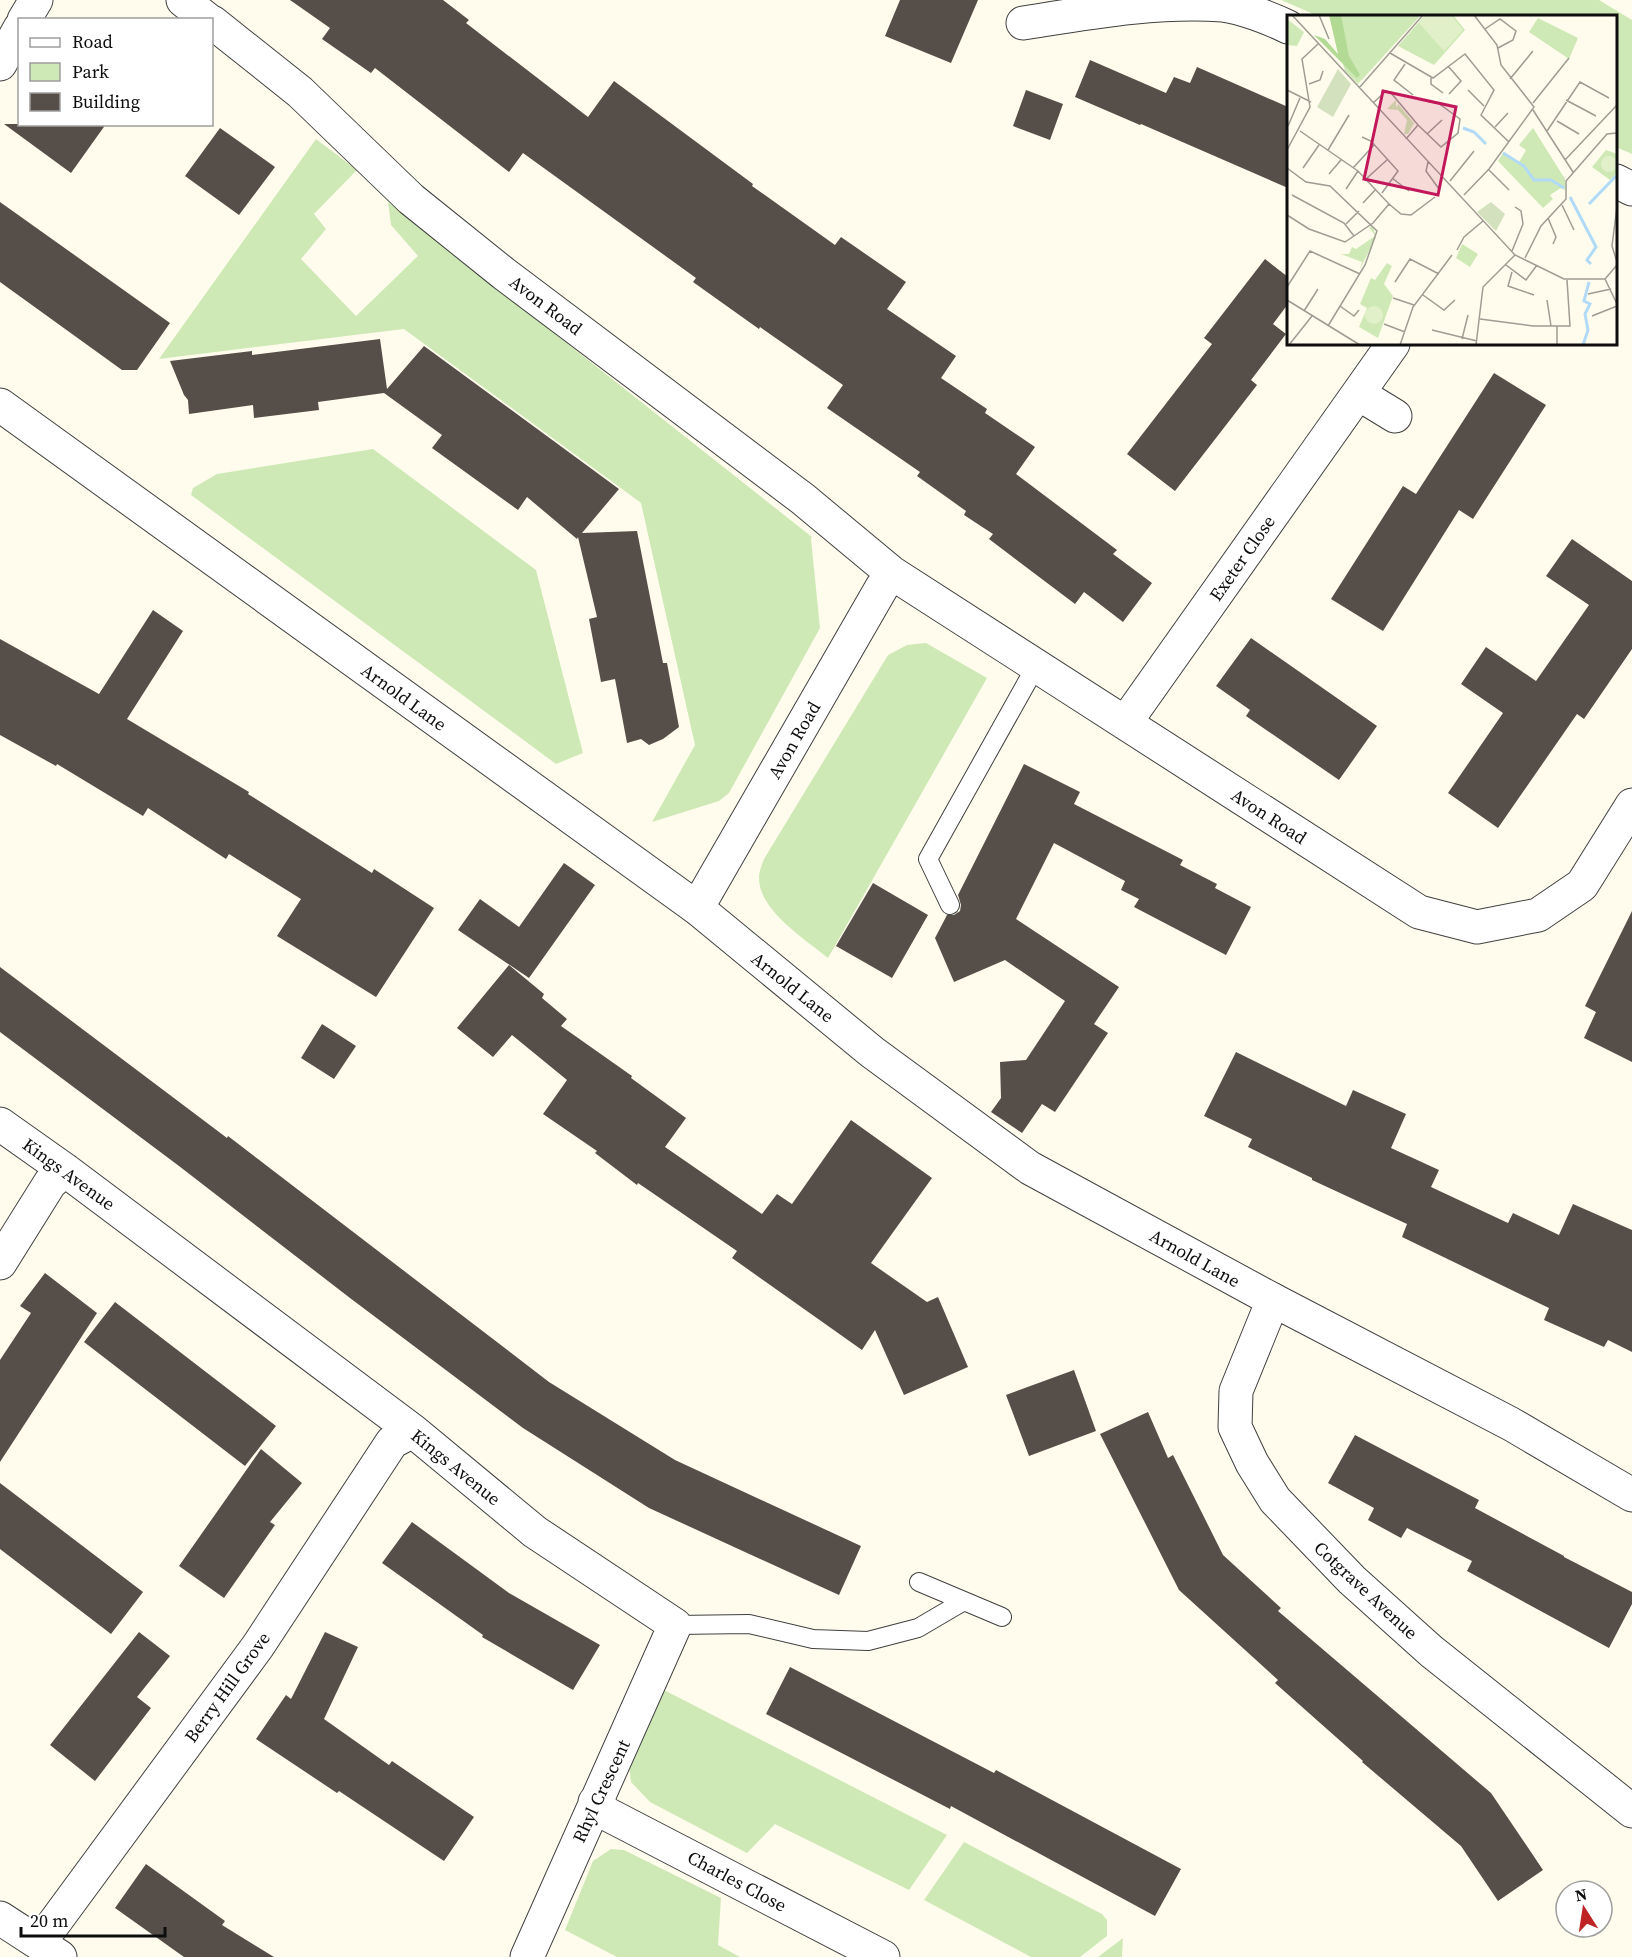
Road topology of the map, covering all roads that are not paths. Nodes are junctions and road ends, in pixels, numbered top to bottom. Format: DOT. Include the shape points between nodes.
graph roads {
  1 [pos="36,0"];
  2 [pos="183,0"];
  3 [pos="1097,6"];
  4 [pos="25,18"];
  5 [pos="206,18"];
  6 [pos="213,23"];
  7 [pos="1023,23"];
  8 [pos="1287,26"];
  9 [pos="18,32"];
  10 [pos="0,64"];
  11 [pos="1617,182"];
  12 [pos="1632,189"];
  13 [pos="1392,345"];
  14 [pos="1359,394"];
  15 [pos="0,405"];
  16 [pos="1395,416"];
  17 [pos="892,573"];
  18 [pos="1036,666"];
  19 [pos="1125,723"];
  20 [pos="1632,805"];
  21 [pos="950,905"];
  22 [pos="697,908"];
  23 [pos="0,1124"];
  24 [pos="65,1170"];
  25 [pos="0,1263"];
  26 [pos="1273,1300"];
  27 [pos="413,1431"];
  28 [pos="1632,1495"];
  29 [pos="919,1582"];
  30 [pos="964,1601"];
  31 [pos="1002,1617"];
  32 [pos="675,1625"];
  33 [pos="595,1802"];
  34 [pos="1632,1811"];
  35 [pos="0,1918"];
  36 [pos="48,1949"];
  37 [pos="527,1957"];
  38 [pos="883,1957"];
  1 -- 4 [label="street"];
  2 -- 5 [label="street"];
  3 -- 7 [label="street"];
  3 -- 8 [label="street" via="1226,5"];
  6 -- 17 [label="street, Avon Road" via="300,92 411,199 803,499"];
  9 -- 10 [label="street"];
  11 -- 12 [label="street"];
  13 -- 14 [label="street, Exeter Close"];
  14 -- 16 [label="street"];
  14 -- 19 [label="street, Exeter Close"];
  15 -- 22 [label="street, Arnold Lane"];
  17 -- 18 [label="street, Avon Road"];
  17 -- 22 [label="street, Avon Road"];
  18 -- 19 [label="street, Avon Road"];
  18 -- 21 [label="lane" via="928,859"];
  19 -- 20 [label="street, Avon Road" via="1419,912 1477,927 1538,915 1582,885"];
  22 -- 26 [label="street, Arnold Lane" via="872,1052 1030,1168"];
  23 -- 24 [label="street, Kings Avenue"];
  24 -- 25 [label="street" via="50,1183"];
  24 -- 27 [label="street, Kings Avenue"];
  26 -- 28 [label="street, Arnold Lane" via="1511,1424"];
  26 -- 34 [label="street, Cotgrave Avenue" via="1236,1391 1235,1427 1275,1500 1352,1580 1431,1651"];
  27 -- 32 [label="street, Kings Avenue" via="536,1532"];
  27 -- 36 [label="street, Berry Hill Grove" via="392,1442 258,1647 52,1926"];
  29 -- 30 [label="lane"];
  30 -- 31 [label="lane"];
  30 -- 32 [label="lane" via="918,1628 868,1641 813,1638 749,1624"];
  32 -- 33 [label="street, Rhyl Crescent"];
  33 -- 37 [label="street, Rhyl Crescent"];
  33 -- 38 [label="street, Charles Close" via="607,1814"];
  35 -- 36 [label="street"];
}
